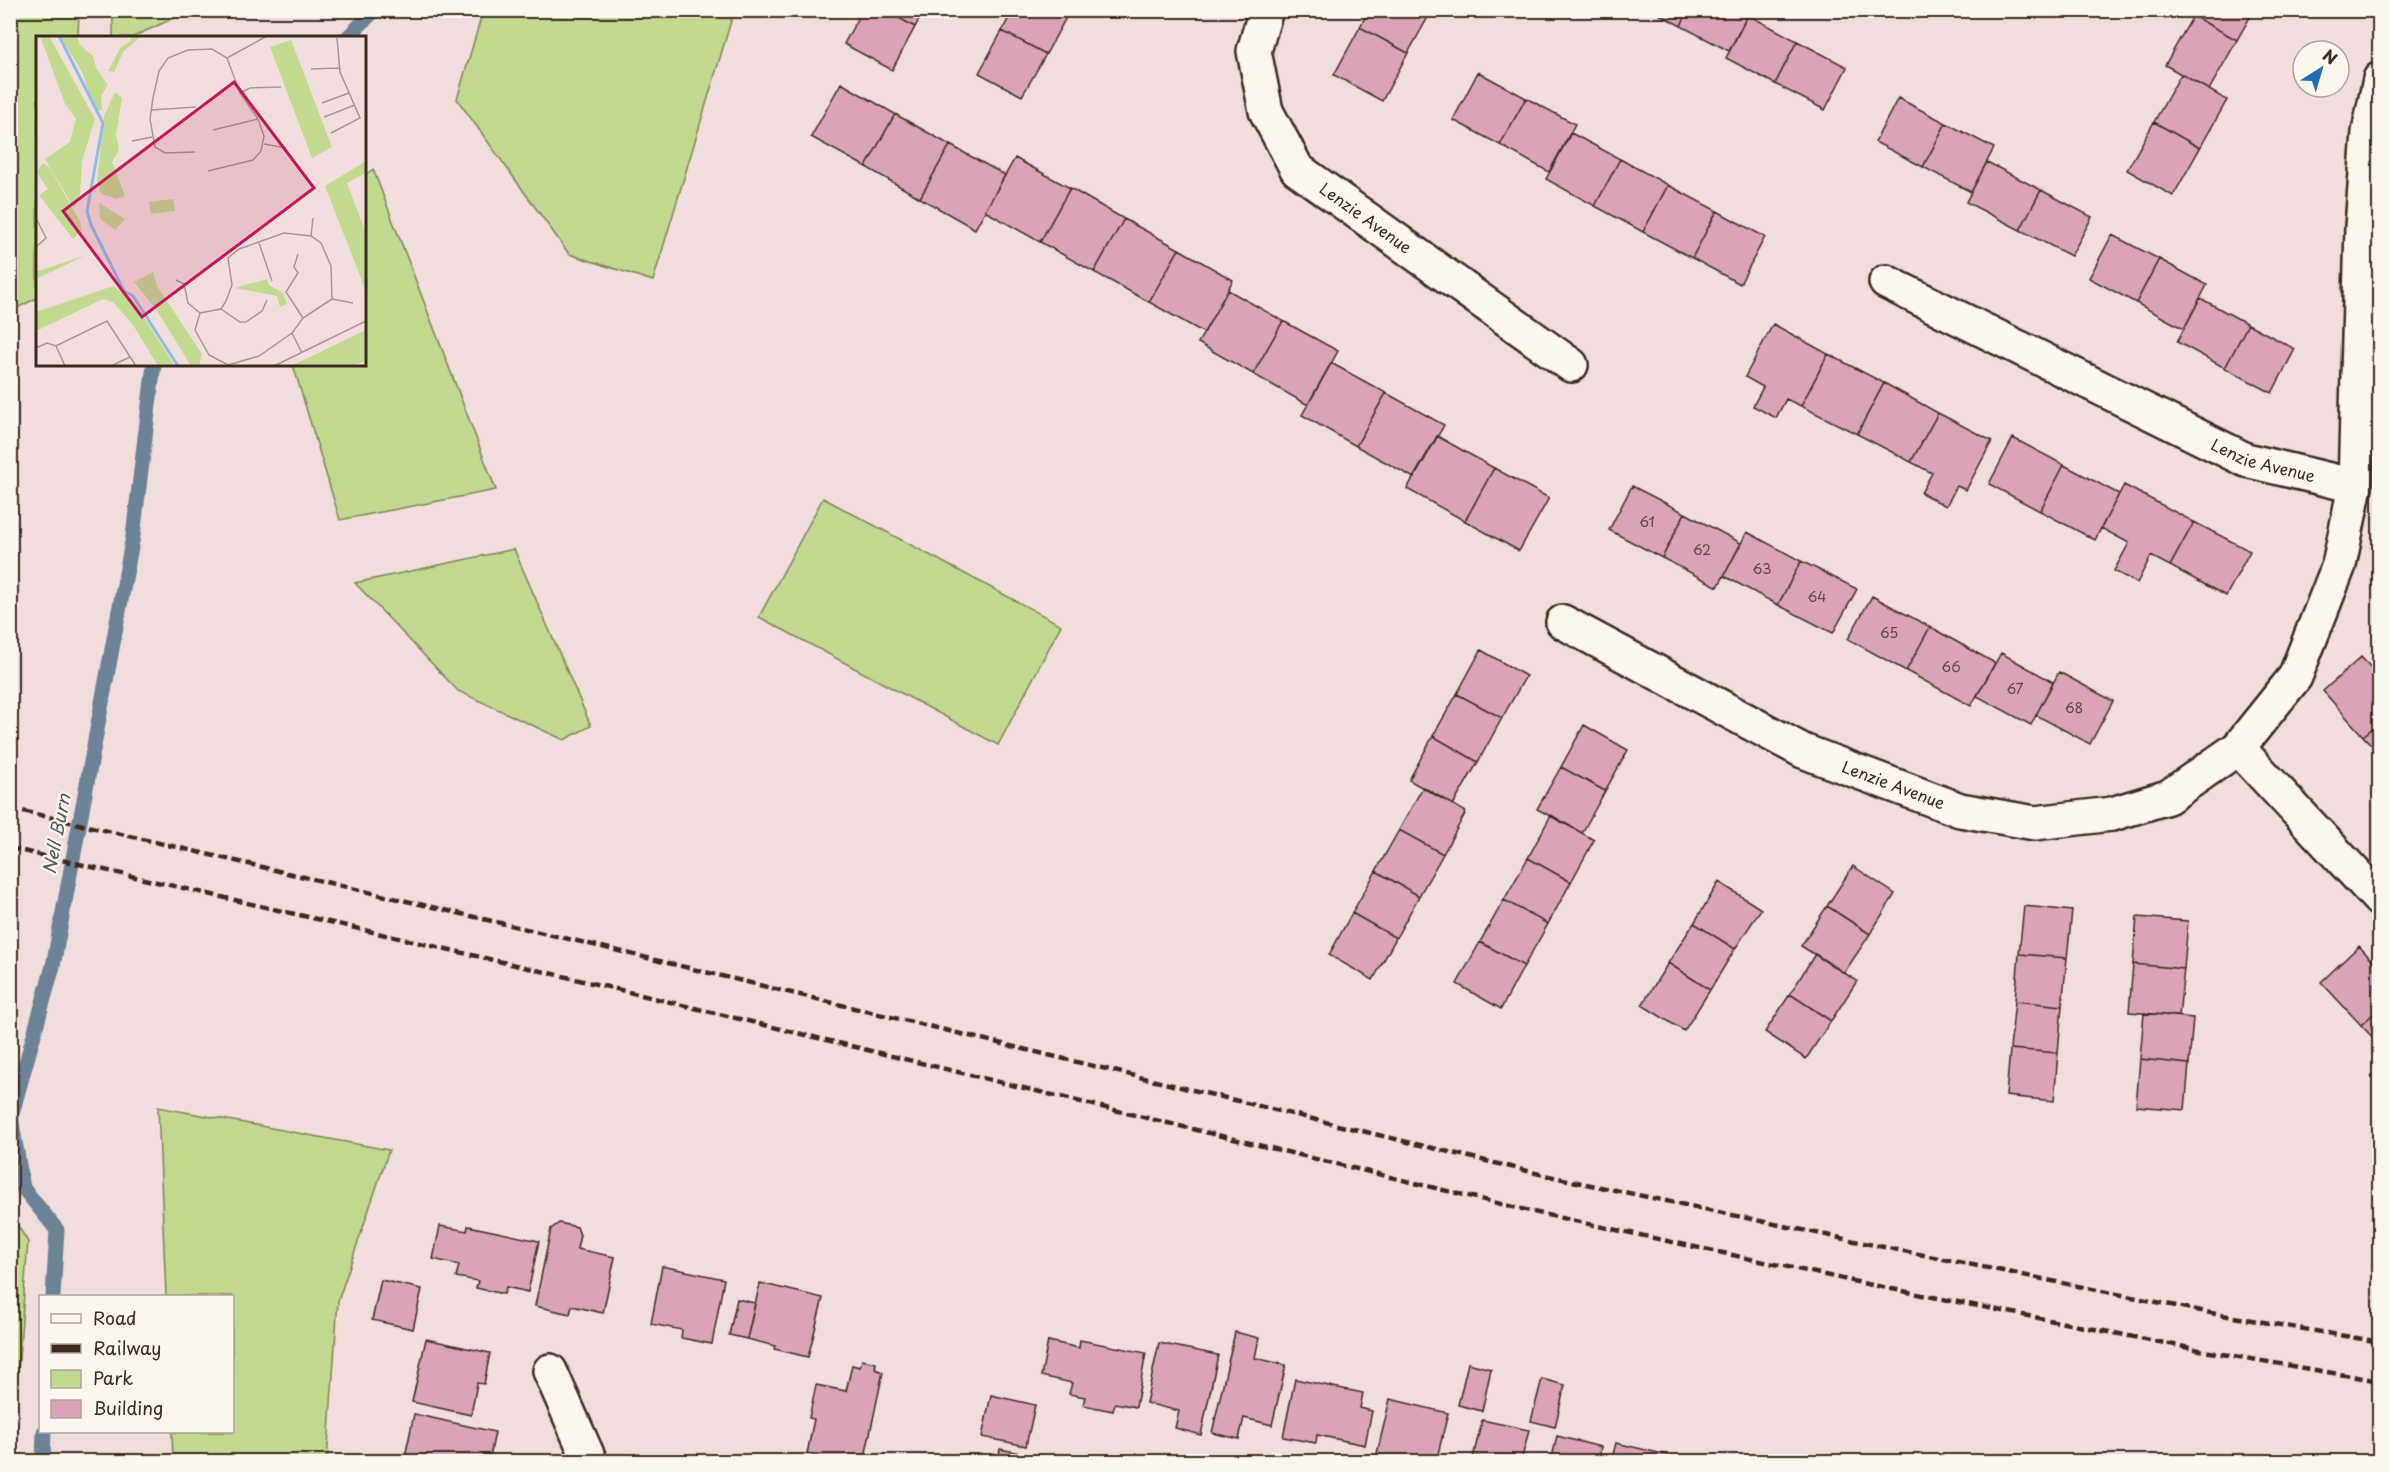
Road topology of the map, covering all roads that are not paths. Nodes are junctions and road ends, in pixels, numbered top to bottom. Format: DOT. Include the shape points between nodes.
graph roads {
  1 [pos="1266,10"];
  2 [pos="2379,79"];
  3 [pos="2374,133"];
  4 [pos="1886,282"];
  5 [pos="1571,365"];
  6 [pos="2355,486"];
  7 [pos="1563,622"];
  8 [pos="2238,748"];
  9 [pos="2379,900"];
  10 [pos="550,1371"];
  11 [pos="596,1461"];
  1 -- 5 [label="street, Lenzie Avenue" via="1254,51 1266,111 1297,169"];
  2 -- 3 [label="street, Lenzie Avenue"];
  3 -- 6 [label="street, Lenzie Avenue" via="2362,227"];
  4 -- 6 [label="street, Lenzie Avenue" via="2246,460"];
  6 -- 8 [label="street, Lenzie Avenue" via="2339,565 2295,677"];
  7 -- 8 [label="street, Lenzie Avenue" via="1803,751 1960,810 2035,823 2112,814 2168,797"];
  8 -- 9 [label="street"];
  10 -- 11 [label="street"];
}
